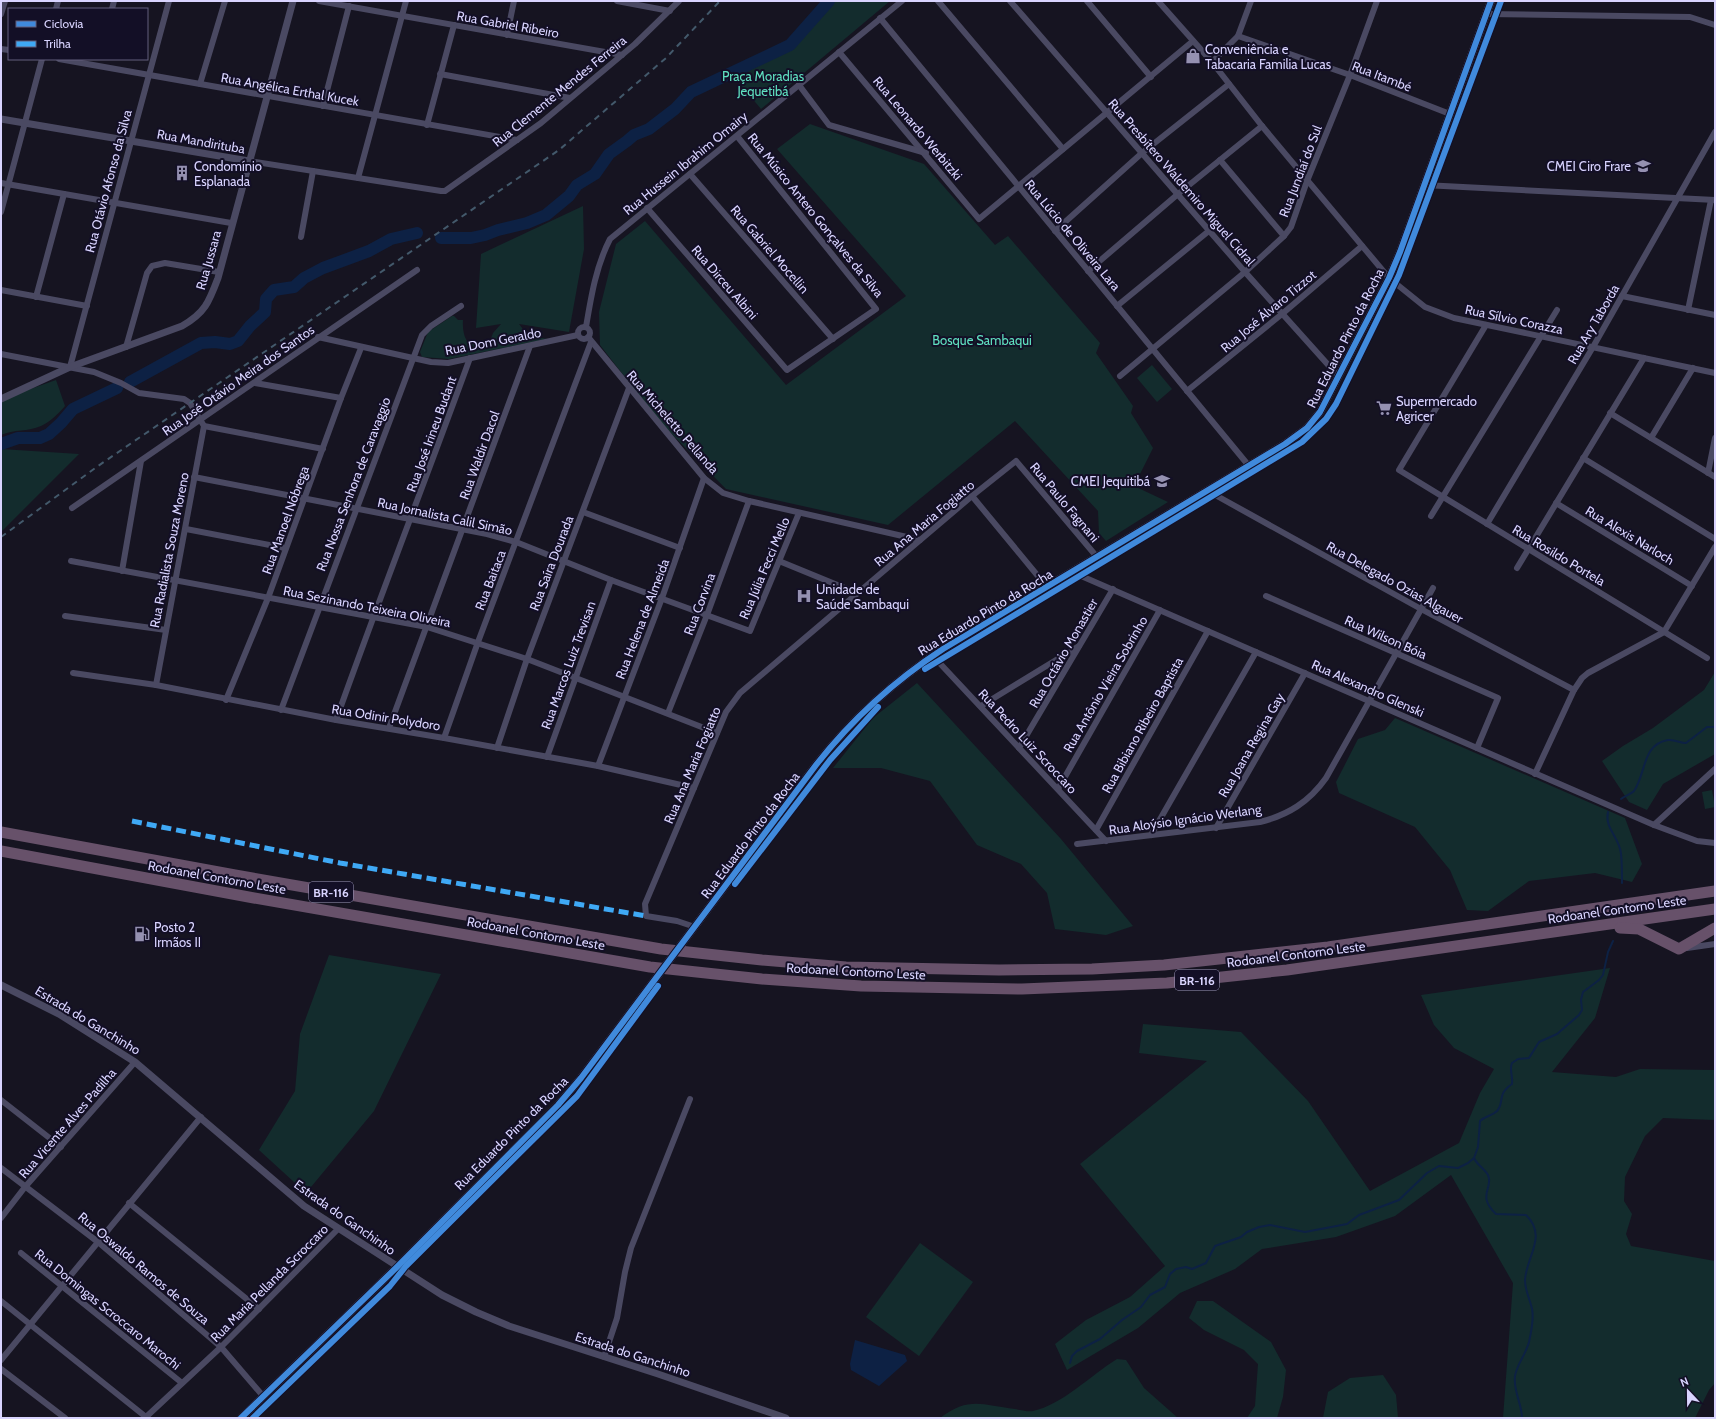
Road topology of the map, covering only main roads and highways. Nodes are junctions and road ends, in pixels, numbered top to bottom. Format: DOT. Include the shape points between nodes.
graph roads {
  1 [pos="1491,1"];
  2 [pos="1,832"];
  3 [pos="1,851"];
  4 [pos="1715,891"];
  5 [pos="1715,909"];
  6 [pos="1583,928"];
  7 [pos="1715,928"];
  8 [pos="241,1418"];
  1 -- 8 [label="main road, Rua Eduardo Pinto da Rocha" via="1389,278 1320,412 1307,428 1286,444 933,656 876,700 836,741 568,1093 397,1267"];
  2 -- 4 [label="highway, Rodoanel Contorno Leste / BR-116" via="661,948 795,964 846,967 993,970 1127,967 1328,947"];
  3 -- 6 [label="highway, Rodoanel Contorno Leste / BR-116" via="650,967 801,983 861,986 982,989 1126,985 1286,970"];
  5 -- 6 [label="highway, Rodoanel Contorno Leste / BR-116"];
  6 -- 7 [label="highway" via="1633,928 1679,949"];
}
